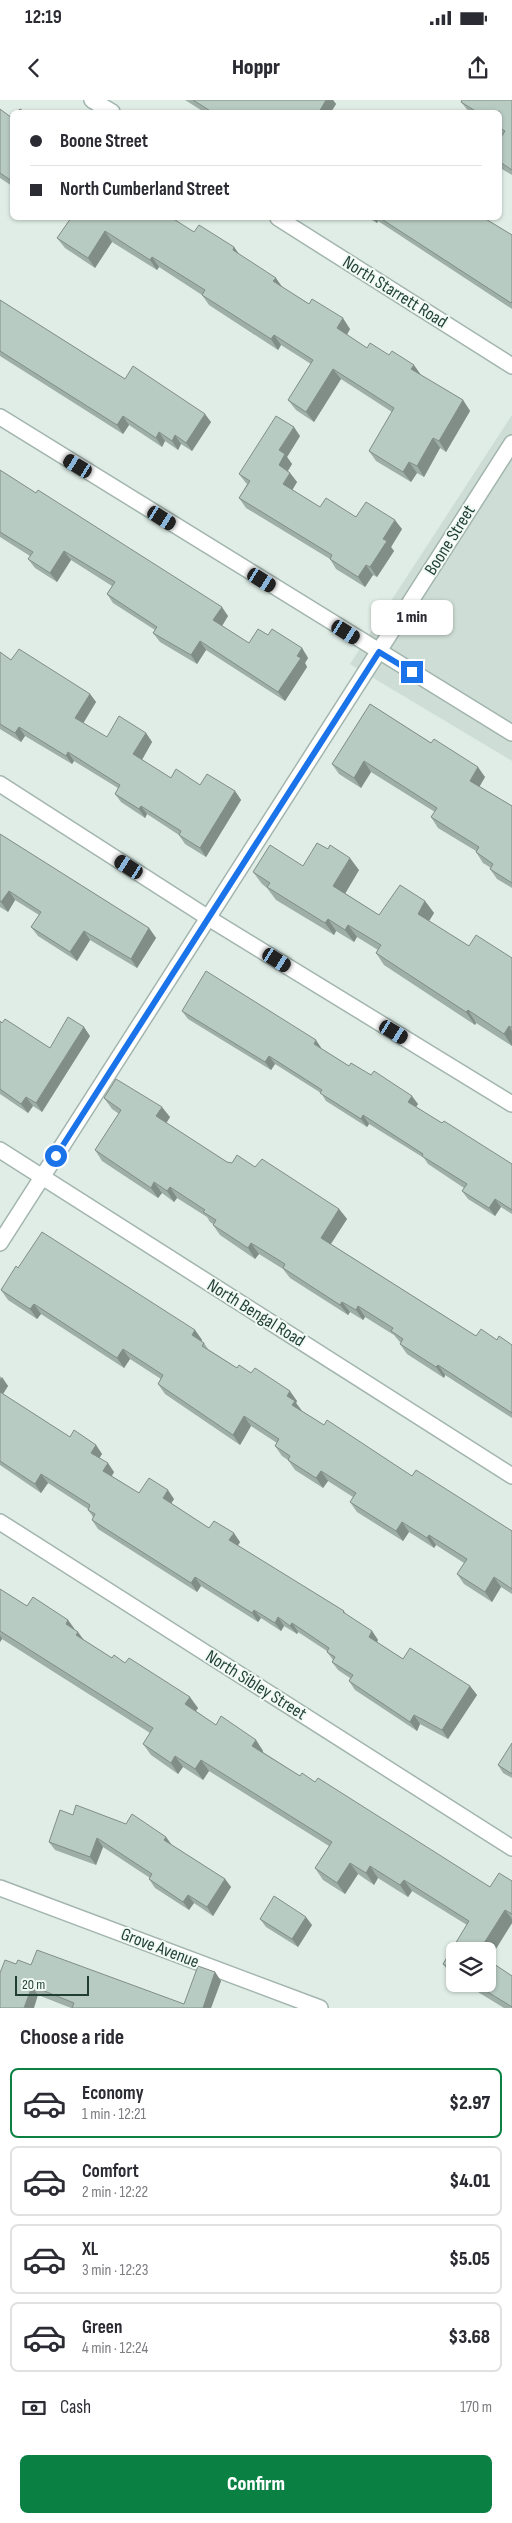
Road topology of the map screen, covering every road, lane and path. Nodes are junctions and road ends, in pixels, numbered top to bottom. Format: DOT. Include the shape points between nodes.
graph roads {
  1 [pos="92,100"];
  2 [pos="109,110"];
  3 [pos="281,220"];
  4 [pos="512,366"];
  5 [pos="0,418"];
  6 [pos="512,443"];
  7 [pos="379,652"];
  8 [pos="512,733"];
  9 [pos="0,784"];
  10 [pos="210,919"];
  11 [pos="512,1104"];
  12 [pos="0,1150"];
  13 [pos="42,1178"];
  14 [pos="0,1243"];
  15 [pos="512,1476"];
  16 [pos="0,1522"];
  17 [pos="512,1848"];
  18 [pos="0,1888"];
  19 [pos="320,2008"];
  1 -- 2 [label="street"];
  3 -- 4 [label="street, North Starrett Road"];
  5 -- 7 [label="street"];
  6 -- 7 [label="street, Boone Street"];
  7 -- 8 [label="street"];
  7 -- 10 [label="street, Boone Street"];
  9 -- 10 [label="street"];
  10 -- 11 [label="street"];
  10 -- 13 [label="street, Boone Street"];
  12 -- 13 [label="street, North Bengal Road"];
  13 -- 14 [label="street, Boone Street"];
  13 -- 15 [label="street, North Bengal Road"];
  16 -- 17 [label="street, North Sibley Street"];
  18 -- 19 [label="street, Grove Avenue"];
}
